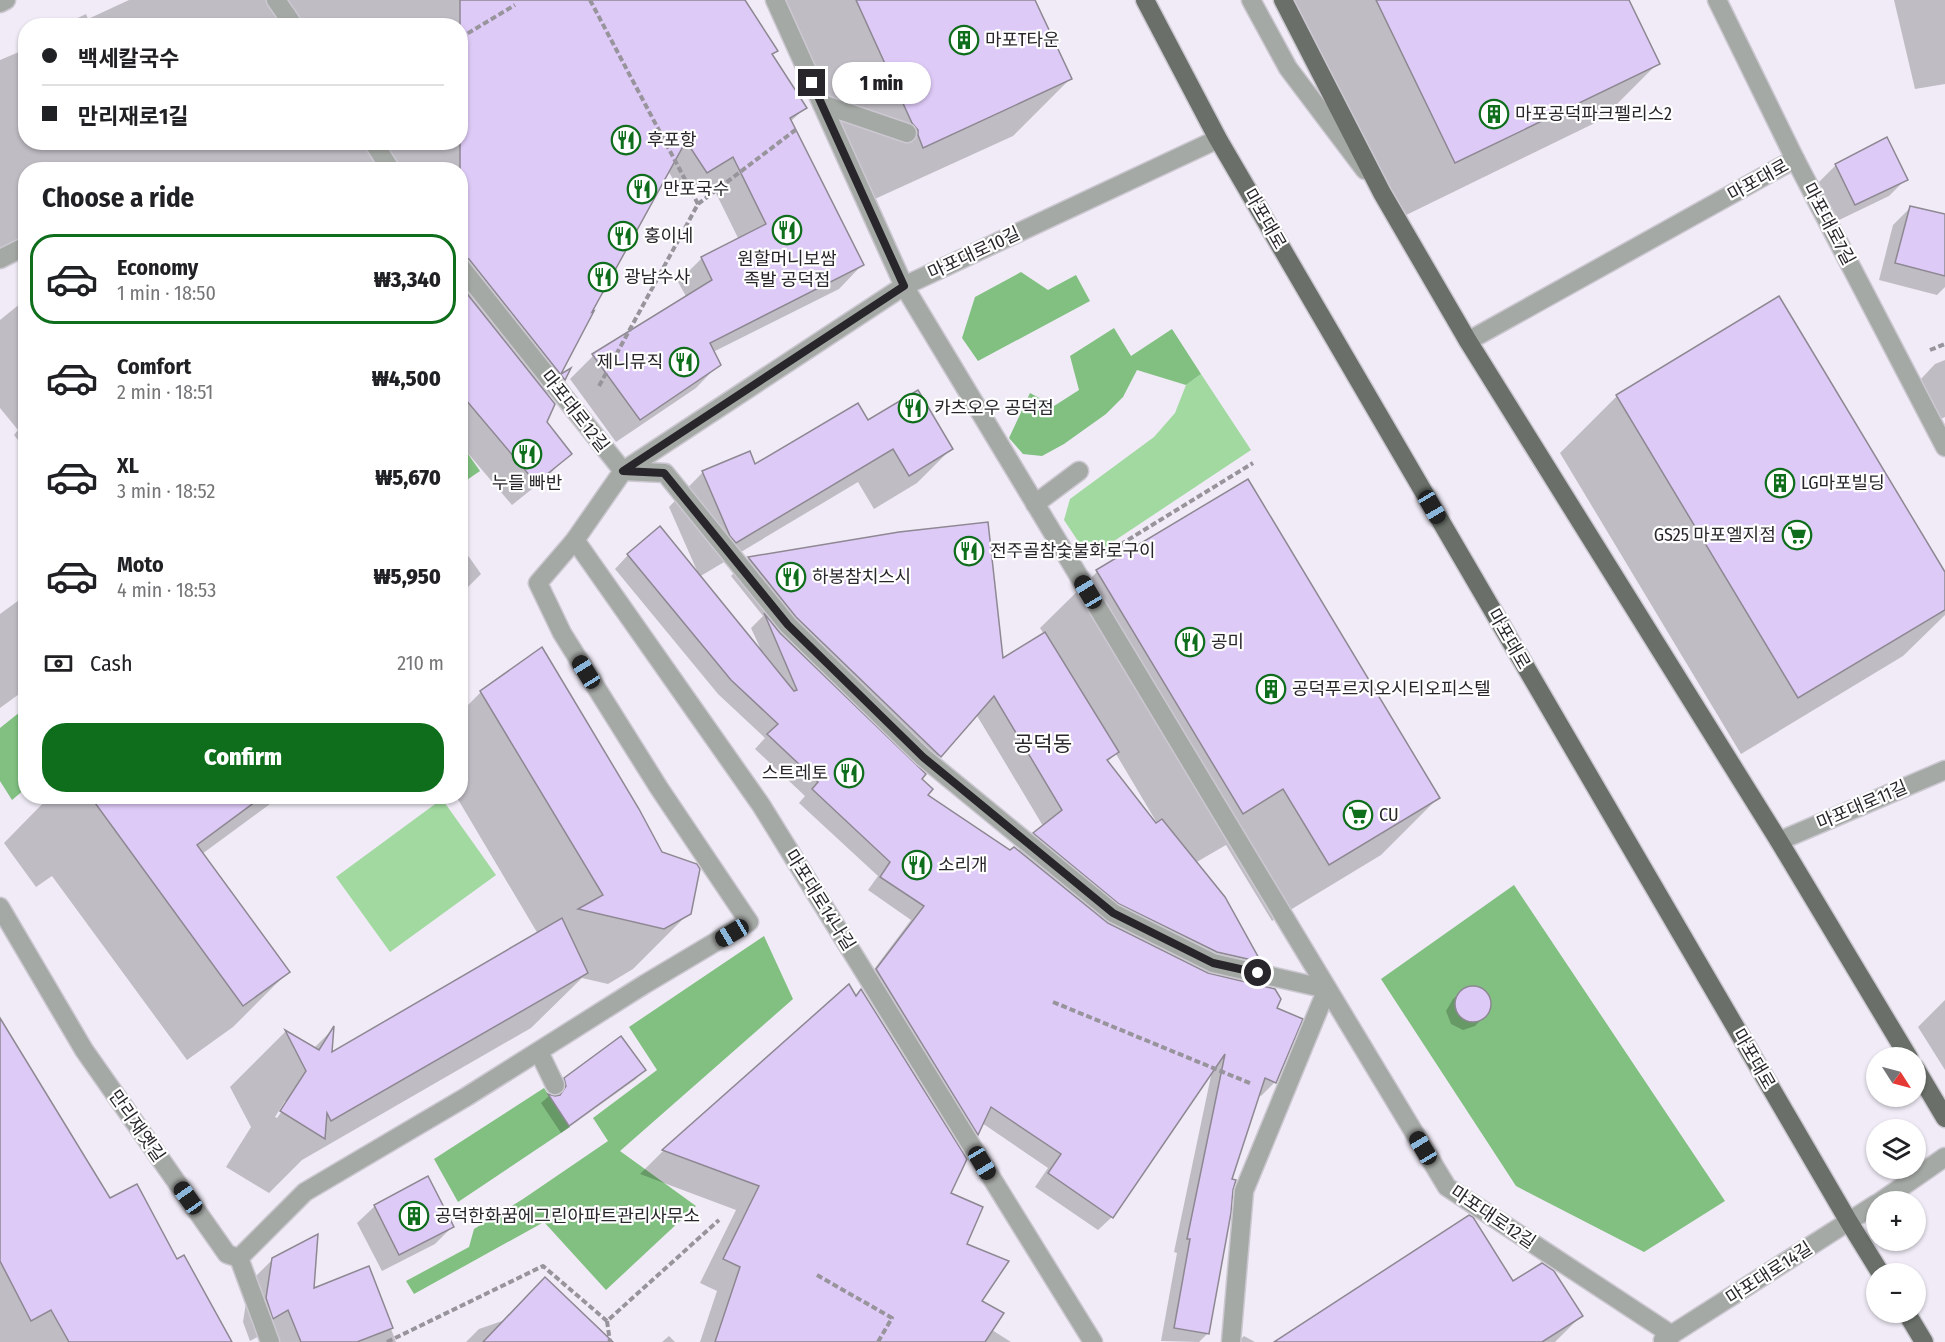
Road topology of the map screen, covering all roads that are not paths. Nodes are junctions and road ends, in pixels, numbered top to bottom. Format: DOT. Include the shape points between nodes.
graph roads {
  1 [pos="6,0"];
  2 [pos="276,0"];
  3 [pos="775,0"];
  4 [pos="1145,0"];
  5 [pos="1251,0"];
  6 [pos="1283,0"];
  7 [pos="1717,0"];
  8 [pos="0,3"];
  9 [pos="288,18"];
  10 [pos="823,106"];
  11 [pos="907,133"];
  12 [pos="1218,139"];
  13 [pos="1795,159"];
  14 [pos="1382,193"];
  15 [pos="18,250"];
  16 [pos="0,259"];
  17 [pos="468,276"];
  18 [pos="904,286"];
  19 [pos="1468,341"];
  20 [pos="1945,447"];
  21 [pos="623,471"];
  22 [pos="1079,471"];
  23 [pos="1035,504"];
  24 [pos="574,540"];
  25 [pos="1945,770"];
  26 [pos="1779,841"];
  27 [pos="0,907"];
  28 [pos="1327,989"];
  29 [pos="1902,1047"];
  30 [pos="539,1052"];
  31 [pos="555,1085"];
  32 [pos="1926,1086"];
  33 [pos="1945,1118"];
  34 [pos="1945,1157"];
  35 [pos="1895,1191"];
  36 [pos="1866,1211"];
  37 [pos="1849,1222"];
  38 [pos="239,1258"];
  39 [pos="1874,1263"];
  40 [pos="1913,1323"];
  41 [pos="1666,1338"];
  42 [pos="270,1342"];
  43 [pos="1093,1342"];
  44 [pos="1231,1342"];
  45 [pos="1924,1342"];
  1 -- 8 [label="street"];
  2 -- 9 [label="street"];
  3 -- 10 [label="street, 마포대로12길"];
  4 -- 12 [label="main road, 마포대로"];
  5 -- 14 [label="street" via="1288,68"];
  6 -- 14 [label="main road"];
  7 -- 13 [label="street, 마포대로7길"];
  10 -- 11 [label="street"];
  10 -- 18 [label="street, 마포대로12길"];
  12 -- 18 [label="street, 마포대로10길"];
  12 -- 37 [label="main road, 마포대로"];
  13 -- 19 [label="street, 마포대로"];
  13 -- 20 [label="street, 마포대로7길"];
  14 -- 19 [label="main road"];
  15 -- 16 [label="street"];
  17 -- 21 [label="street, 마포대로12길"];
  18 -- 21 [label="street, 마포대로10길"];
  18 -- 23 [label="street, 마포대로12길"];
  19 -- 26 [label="main road"];
  21 -- 24 [label="street"];
  21 -- 28 [label="street" via="664,473 788,625 923,757 1113,913 1213,963"];
  22 -- 23 [label="street"];
  23 -- 28 [label="street, 마포대로12길"];
  24 -- 30 [label="street" via="537,583 562,633 749,922"];
  24 -- 43 [label="street, 마포대로14나길" via="761,805"];
  25 -- 26 [label="street, 마포대로11길"];
  26 -- 29 [label="main road"];
  27 -- 38 [label="street, 만리재옛길" via="84,1050 227,1254"];
  28 -- 41 [label="street, 마포대로12길" via="1447,1187"];
  28 -- 44 [label="street" via="1244,1191"];
  30 -- 31 [label="street"];
  30 -- 38 [label="street" via="305,1192"];
  32 -- 33 [label="main road"];
  34 -- 35 [label="street, 마포대로14길"];
  36 -- 37 [label="street, 마포대로14길"];
  37 -- 39 [label="main road, 마포대로"];
  37 -- 41 [label="street, 마포대로14길"];
  38 -- 42 [label="street"];
  40 -- 45 [label="main road"];
}
